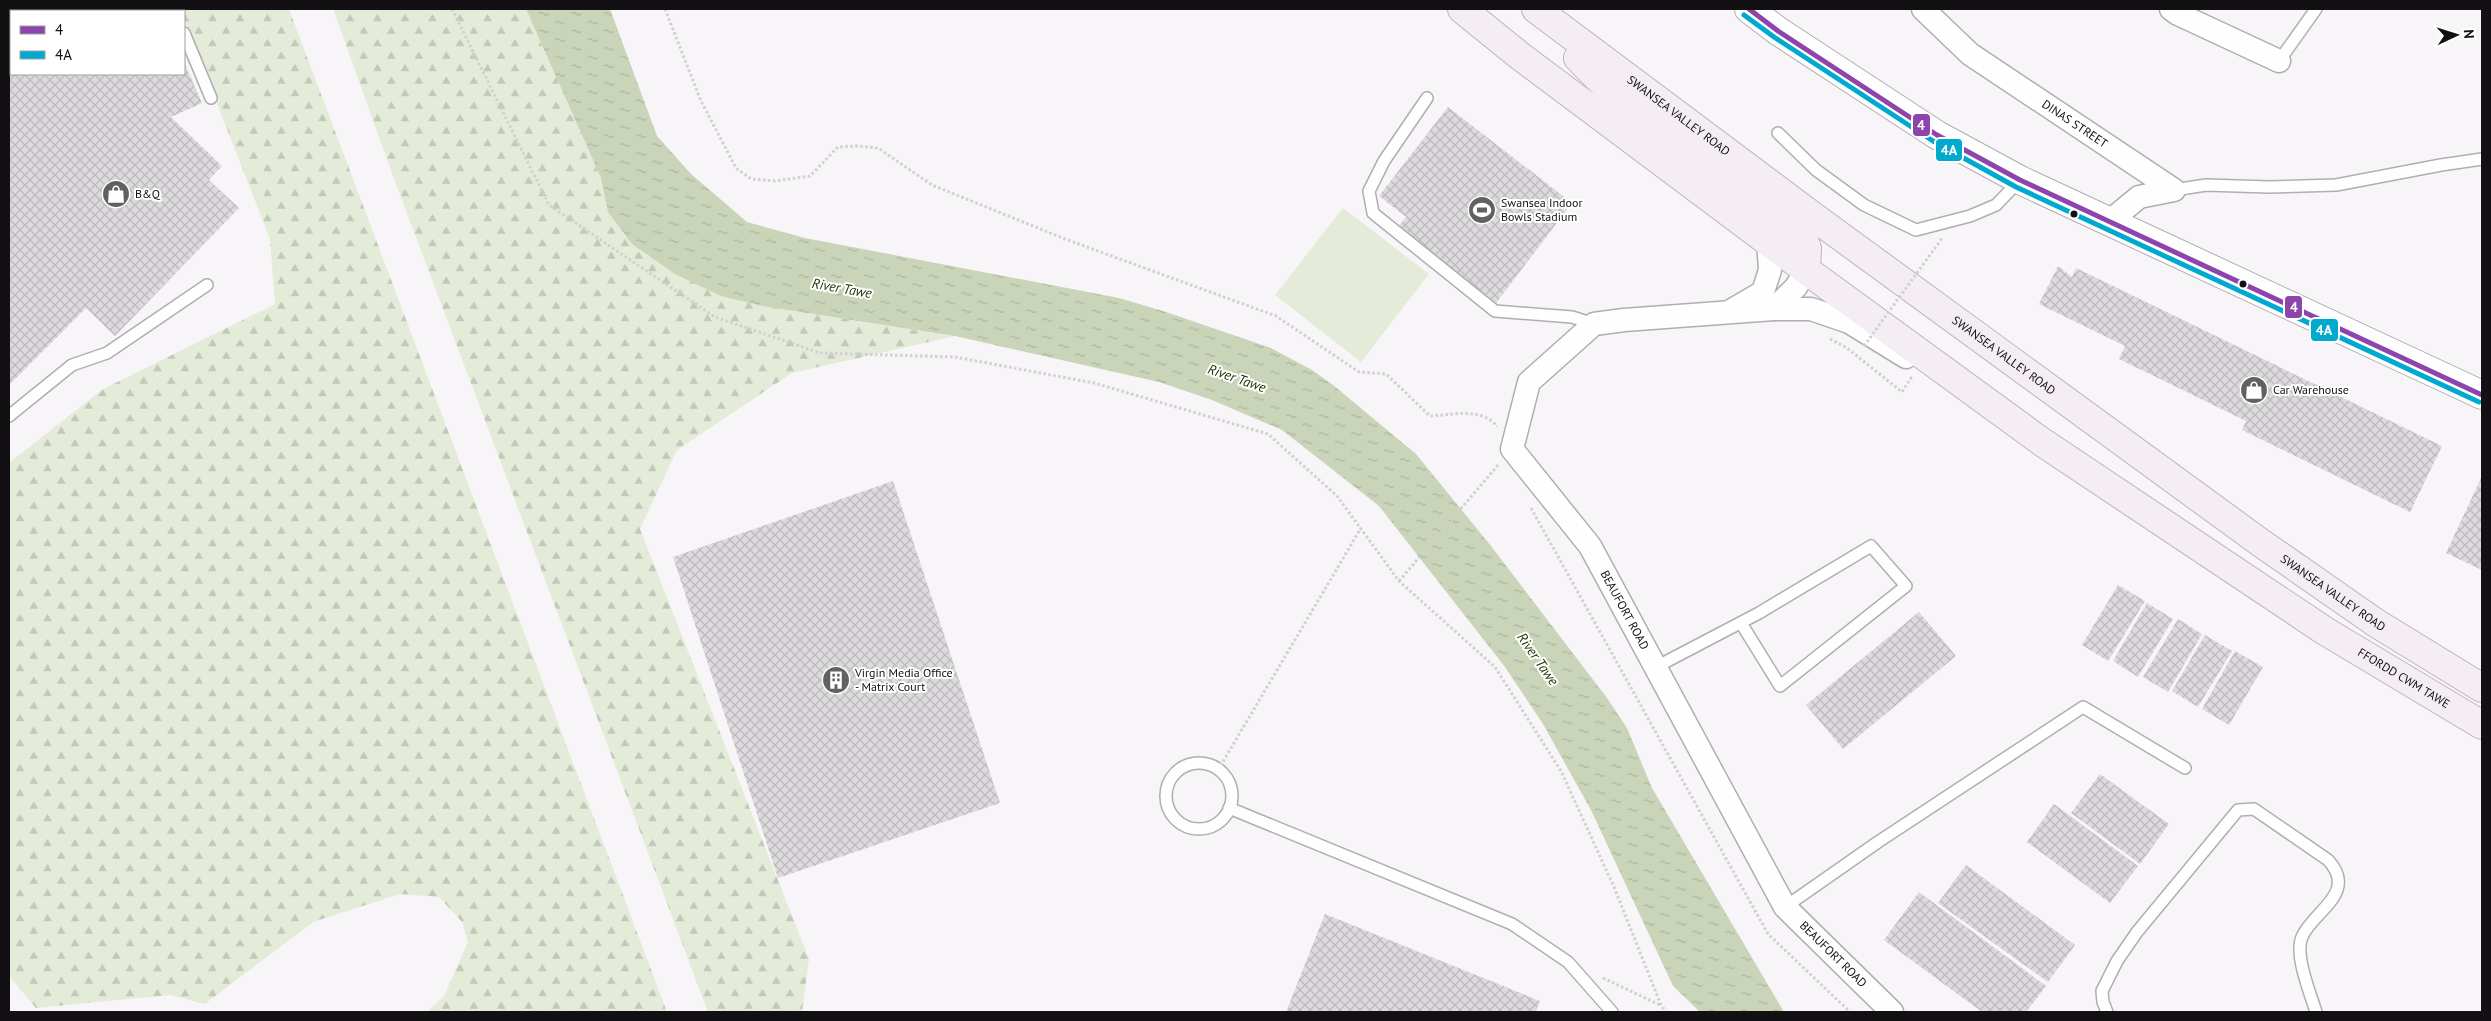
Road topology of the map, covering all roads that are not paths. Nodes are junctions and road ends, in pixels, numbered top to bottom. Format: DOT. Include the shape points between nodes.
graph roads {
  1 [pos="1462,9"];
  2 [pos="1530,9"];
  3 [pos="1536,9"];
  4 [pos="1749,9"];
  5 [pos="1923,9"];
  6 [pos="2171,9"];
  7 [pos="2316,9"];
  8 [pos="185,35"];
  9 [pos="2279,61"];
  10 [pos="211,98"];
  11 [pos="1427,98"];
  12 [pos="1778,134"];
  13 [pos="2482,159"];
  14 [pos="2020,180"];
  15 [pos="2174,190"];
  16 [pos="2110,221"];
  17 [pos="1768,241"];
  18 [pos="1806,270"];
  19 [pos="207,285"];
  20 [pos="1774,309"];
  21 [pos="1727,312"];
  22 [pos="1594,324"];
  23 [pos="2482,395"];
  24 [pos="9,416"];
  25 [pos="2042,442"];
  26 [pos="1741,623"];
  27 [pos="1656,667"];
  28 [pos="2482,688"];
  29 [pos="2482,725"];
  30 [pos="2185,768"];
  31 [pos="1229,808"];
  32 [pos="1785,907"];
  33 [pos="1612,1012"];
  34 [pos="1892,1012"];
  35 [pos="2107,1012"];
  36 [pos="2316,1012"];
  1 -- 17 [label="main road"];
  2 -- 18 [label="main road" via="1613,94 1800,231 1807,248"];
  3 -- 28 [label="main road, SWANSEA VALLEY ROAD" via="1814,217 2261,543 2376,623"];
  4 -- 14 [label="main road" via="1938,134"];
  5 -- 15 [label="street, DINAS STREET" via="1970,54"];
  6 -- 9 [label="street"];
  7 -- 9 [label="lane"];
  8 -- 10 [label="lane"];
  11 -- 22 [label="lane" via="1384,161 1369,191 1373,213 1495,311 1572,317"];
  12 -- 14 [label="lane" via="1816,170 1864,205 1916,230 1970,216 1996,205"];
  13 -- 15 [label="lane" via="2336,186 2206,185"];
  14 -- 16 [label="main road"];
  15 -- 16 [label="street" via="2139,197"];
  16 -- 23 [label="main road"];
  17 -- 18 [label="main road"];
  17 -- 21 [label="street" via="1770,270 1762,292"];
  18 -- 20 [label="street" via="1796,287"];
  18 -- 25 [label="main road"];
  19 -- 24 [label="lane" via="107,353 72,365"];
  20 -- 21 [label="street"];
  20 -- 25 [label="street" via="1811,309 1849,322"];
  21 -- 22 [label="street"];
  22 -- 27 [label="street, BEAUFORT ROAD" via="1529,382 1512,449 1590,546"];
  25 -- 29 [label="main road" via="2325,631"];
  26 -- 26 [label="lane" via="1871,546 1906,586 1780,686"];
  26 -- 27 [label="lane"];
  27 -- 32 [label="street, BEAUFORT ROAD"];
  30 -- 32 [label="lane" via="2083,707"];
  31 -- 31 [label="lane" via="1218,823 1201,829 1181,825 1169,809 1168,786 1176,773 1204,764 1218,770 1230,786"];
  31 -- 33 [label="lane" via="1512,924 1568,962"];
  32 -- 34 [label="street, BEAUFORT ROAD"];
  35 -- 36 [label="lane" via="2102,991 2136,932 2238,810 2254,809 2328,860 2336,869 2338,888 2333,899 2301,938 2301,955"];
}
